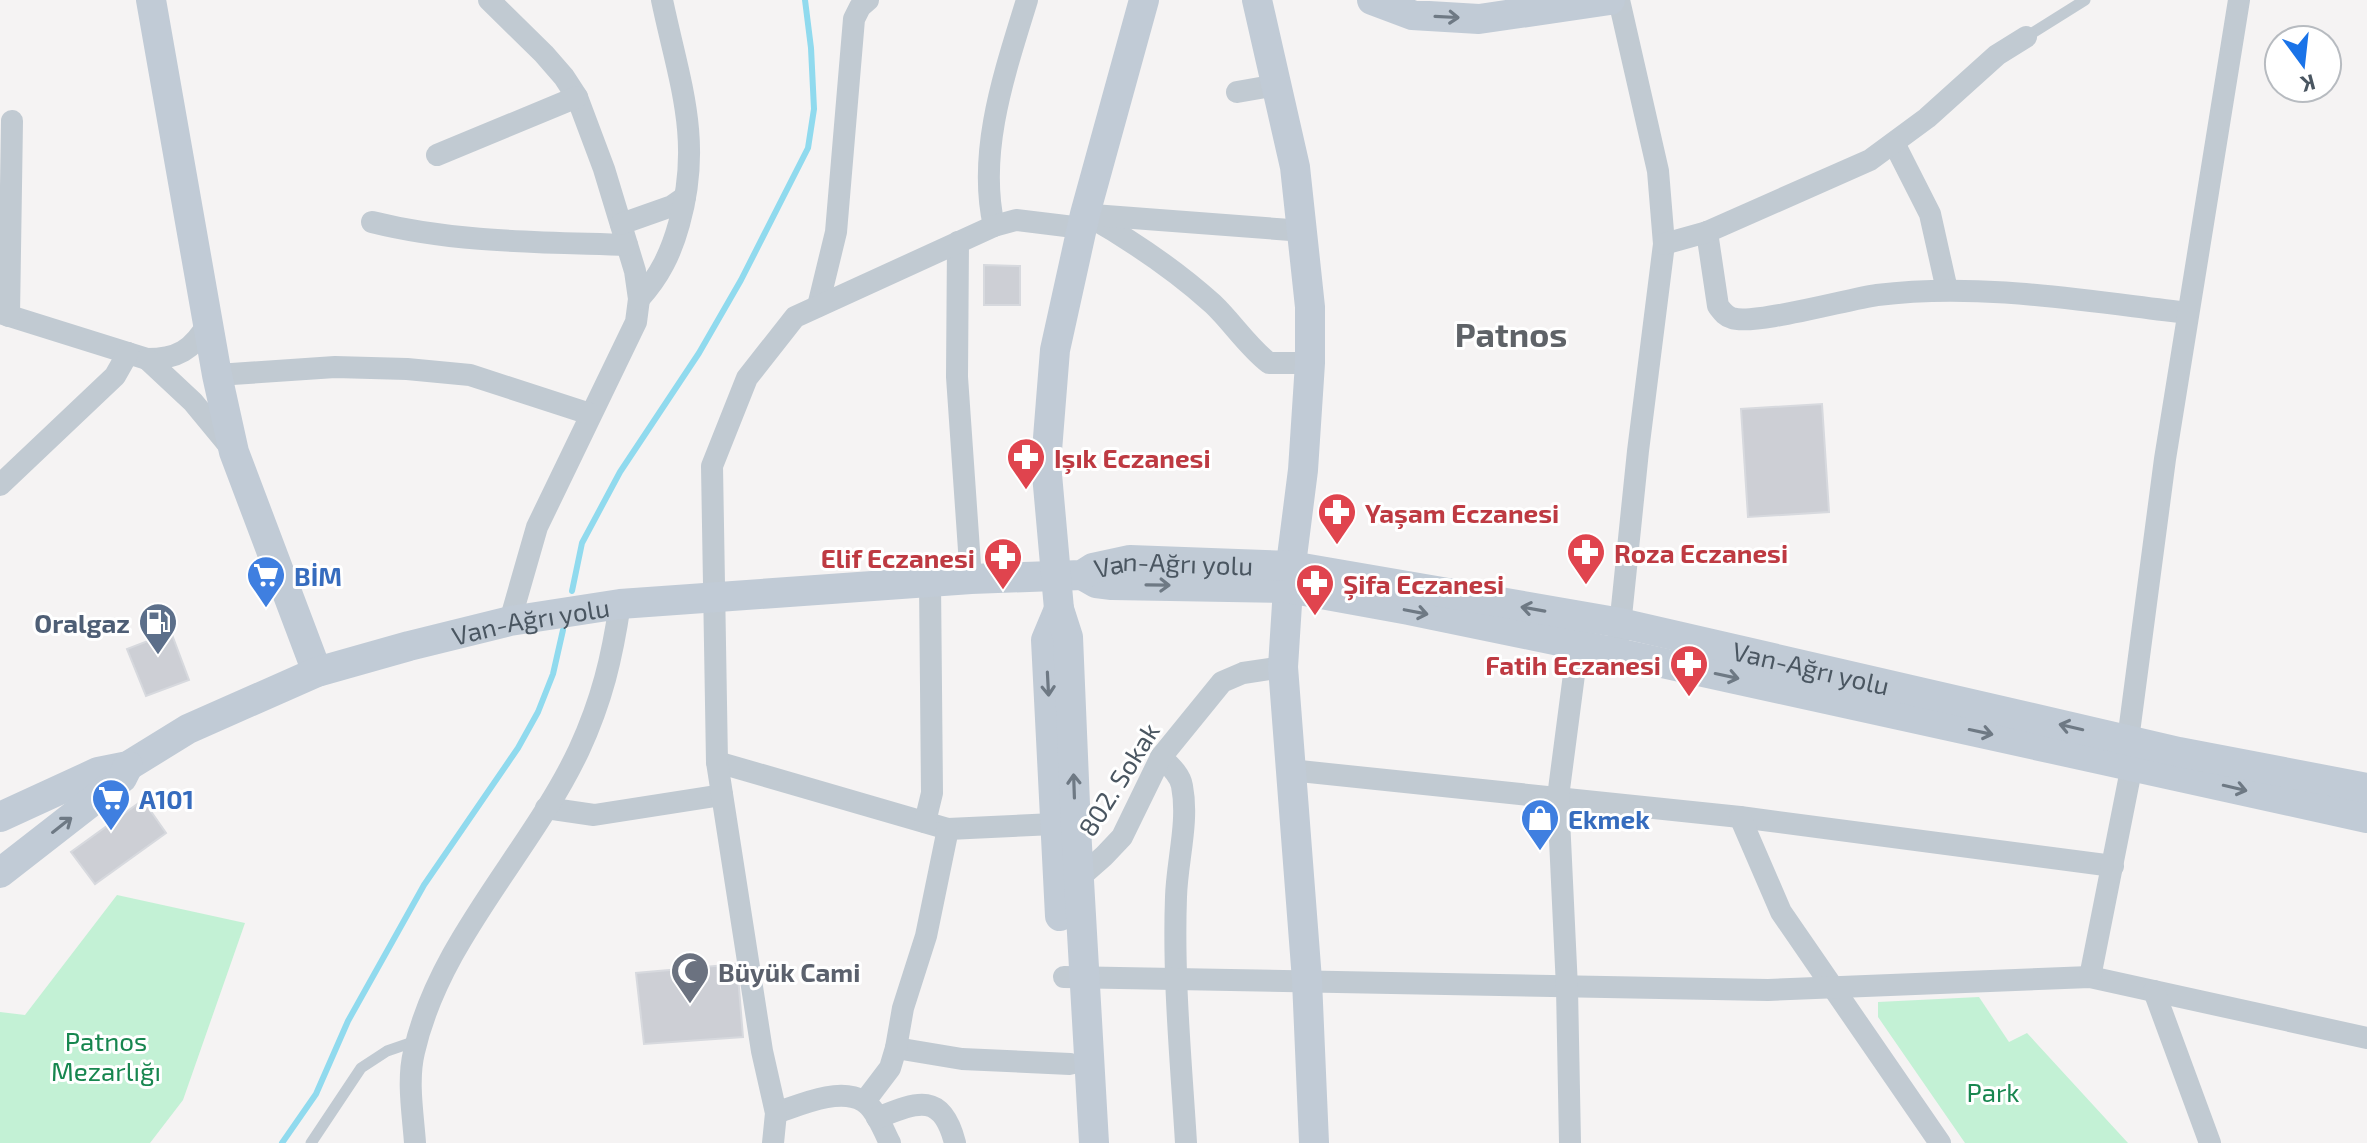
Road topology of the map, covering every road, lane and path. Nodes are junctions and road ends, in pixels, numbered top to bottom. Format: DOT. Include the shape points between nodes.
graph roads {
  1 [pos="151,0"];
  2 [pos="489,0"];
  3 [pos="662,0"];
  4 [pos="868,0"];
  5 [pos="1027,0"];
  6 [pos="1144,0"];
  7 [pos="1257,0"];
  8 [pos="1372,0"];
  9 [pos="1610,0"];
  10 [pos="1619,0"];
  11 [pos="2085,0"];
  12 [pos="2239,0"];
  13 [pos="2026,37"];
  14 [pos="1277,85"];
  15 [pos="1237,92"];
  16 [pos="577,97"];
  17 [pos="12,121"];
  18 [pos="1894,143"];
  19 [pos="437,155"];
  20 [pos="685,197"];
  21 [pos="1083,221"];
  22 [pos="372,222"];
  23 [pos="994,226"];
  24 [pos="1304,231"];
  25 [pos="1707,232"];
  26 [pos="624,234"];
  27 [pos="958,242"];
  28 [pos="1664,244"];
  29 [pos="1947,290"];
  30 [pos="639,299"];
  31 [pos="818,306"];
  32 [pos="2188,313"];
  33 [pos="4,314"];
  34 [pos="208,323"];
  35 [pos="138,356"];
  36 [pos="1310,363"];
  37 [pos="217,375"];
  38 [pos="590,414"];
  39 [pos="234,452"];
  40 [pos="0,485"];
  41 [pos="1069,575"];
  42 [pos="1290,577"];
  43 [pos="971,579"];
  44 [pos="930,582"];
  45 [pos="714,597"];
  46 [pos="620,604"];
  47 [pos="510,621"];
  48 [pos="1619,638"];
  49 [pos="1578,644"];
  50 [pos="1283,667"];
  51 [pos="317,672"];
  52 [pos="2130,752"];
  53 [pos="1161,757"];
  54 [pos="717,762"];
  55 [pos="128,766"];
  56 [pos="1290,770"];
  57 [pos="2367,788"];
  58 [pos="722,795"];
  59 [pos="1558,797"];
  60 [pos="546,808"];
  61 [pos="0,817"];
  62 [pos="1740,817"];
  63 [pos="2367,818"];
  64 [pos="925,822"];
  65 [pos="1065,826"];
  66 [pos="948,829"];
  67 [pos="2113,866"];
  68 [pos="0,873"];
  69 [pos="1079,878"];
  70 [pos="1074,977"];
  71 [pos="2090,977"];
  72 [pos="1307,980"];
  73 [pos="1177,981"];
  74 [pos="1835,987"];
  75 [pos="1567,988"];
  76 [pos="2154,991"];
  77 [pos="2367,1038"];
  78 [pos="417,1041"];
  79 [pos="896,1048"];
  80 [pos="1070,1064"];
  81 [pos="871,1110"];
  82 [pos="776,1113"];
  83 [pos="311,1143"];
  84 [pos="415,1143"];
  85 [pos="773,1143"];
  86 [pos="890,1143"];
  87 [pos="955,1143"];
  88 [pos="1074,1143"];
  89 [pos="1094,1143"];
  90 [pos="1186,1143"];
  91 [pos="1314,1143"];
  92 [pos="1570,1143"];
  93 [pos="1940,1143"];
  94 [pos="2210,1143"];
  1 -- 34 [label="main road"];
  2 -- 16 [label="street" via="544,54"];
  3 -- 20 [label="street" via="691,142"];
  4 -- 31 [label="street" via="854,19 836,232"];
  5 -- 23 [label="street" via="988,165"];
  6 -- 21 [label="main road"];
  7 -- 14 [label="main road"];
  8 -- 9 [label="main road, one-way" via="1412,15 1479,19"];
  10 -- 28 [label="street" via="1658,171"];
  11 -- 13 [label="lane"];
  12 -- 32 [label="street"];
  13 -- 18 [label="street" via="1997,55"];
  14 -- 15 [label="street"];
  14 -- 24 [label="main road"];
  16 -- 19 [label="street"];
  16 -- 26 [label="street"];
  17 -- 33 [label="street"];
  18 -- 25 [label="street" via="1870,160"];
  18 -- 29 [label="street" via="1930,214"];
  20 -- 26 [label="street"];
  20 -- 30 [label="street" via="670,254"];
  21 -- 23 [label="street" via="1016,220"];
  21 -- 24 [label="street"];
  21 -- 36 [label="street" via="1135,242 1185,280 1269,363"];
  21 -- 41 [label="main road" via="1055,350 1046,463"];
  22 -- 26 [label="street" via="496,242"];
  23 -- 27 [label="street"];
  24 -- 36 [label="main road"];
  25 -- 28 [label="street"];
  25 -- 29 [label="street" via="1718,306 1730,318"];
  26 -- 30 [label="street"];
  27 -- 31 [label="street"];
  27 -- 43 [label="street" via="957,377"];
  28 -- 48 [label="street"];
  29 -- 32 [label="street"];
  30 -- 38 [label="street" via="636,322"];
  31 -- 45 [label="street" via="795,317 747,378 712,466"];
  32 -- 52 [label="street"];
  33 -- 35 [label="street"];
  34 -- 35 [label="street" via="182,353 166,359"];
  34 -- 37 [label="main road"];
  35 -- 39 [label="street" via="193,402"];
  35 -- 40 [label="street"];
  36 -- 42 [label="main road"];
  37 -- 38 [label="street" via="335,367 470,375"];
  37 -- 39 [label="main road"];
  38 -- 47 [label="street" via="537,527"];
  39 -- 51 [label="main road"];
  41 -- 42 [label="main road, Van-Ağrı yolu" via="1130,560"];
  41 -- 43 [label="main road, Van-Ağrı yolu"];
  41 -- 65 [label="main road" via="1046,640"];
  48 -- 42 [label="main road, Van-Ağrı yolu, one-way"];
  42 -- 49 [label="main road, one-way"];
  42 -- 50 [label="main road"];
  43 -- 44 [label="main road, Van-Ağrı yolu"];
  44 -- 45 [label="main road, Van-Ağrı yolu"];
  44 -- 64 [label="street" via="932,793"];
  45 -- 46 [label="main road, Van-Ağrı yolu"];
  45 -- 54 [label="street"];
  46 -- 47 [label="main road, Van-Ağrı yolu"];
  46 -- 60 [label="street" via="612,661 597,707"];
  47 -- 51 [label="main road, Van-Ağrı yolu"];
  48 -- 49 [label="main road"];
  48 -- 52 [label="main road, Van-Ağrı yolu"];
  49 -- 59 [label="street"];
  50 -- 53 [label="street, 802. Sokak" via="1228,677"];
  50 -- 56 [label="main road"];
  51 -- 55 [label="main road, Van-Ağrı yolu" via="188,729"];
  52 -- 57 [label="main road, Van-Ağrı yolu"];
  52 -- 63 [label="main road, one-way"];
  52 -- 67 [label="street"];
  53 -- 69 [label="street, 802. Sokak" via="1122,837"];
  53 -- 73 [label="street" via="1182,783"];
  54 -- 58 [label="street"];
  54 -- 64 [label="street"];
  55 -- 61 [label="main road, Van-Ağrı yolu" via="98,772"];
  68 -- 55 [label="main road, one-way" via="122,778"];
  56 -- 59 [label="street"];
  56 -- 72 [label="main road"];
  58 -- 60 [label="street" via="594,815"];
  58 -- 82 [label="street"];
  59 -- 62 [label="street"];
  59 -- 75 [label="street"];
  60 -- 78 [label="street" via="445,969"];
  62 -- 67 [label="street"];
  62 -- 74 [label="street" via="1781,912"];
  64 -- 66 [label="street"];
  65 -- 66 [label="street"];
  65 -- 69 [label="main road"];
  65 -- 70 [label="main road"];
  66 -- 79 [label="street"];
  67 -- 71 [label="street"];
  69 -- 70 [label="main road"];
  70 -- 73 [label="street"];
  70 -- 80 [label="main road"];
  70 -- 89 [label="main road"];
  71 -- 74 [label="street"];
  71 -- 76 [label="street"];
  72 -- 73 [label="street"];
  72 -- 75 [label="street"];
  72 -- 91 [label="main road"];
  73 -- 90 [label="street"];
  74 -- 75 [label="street"];
  74 -- 93 [label="street"];
  75 -- 92 [label="street"];
  76 -- 77 [label="street"];
  76 -- 94 [label="street"];
  78 -- 83 [label="lane" via="387,1051 361,1068"];
  78 -- 84 [label="street" via="411,1095"];
  79 -- 80 [label="street" via="962,1059"];
  79 -- 81 [label="street"];
  80 -- 88 [label="main road"];
  81 -- 82 [label="street" via="853,1097 824,1098"];
  81 -- 86 [label="street"];
  81 -- 87 [label="street" via="926,1104 943,1112"];
  82 -- 85 [label="street"];
}
